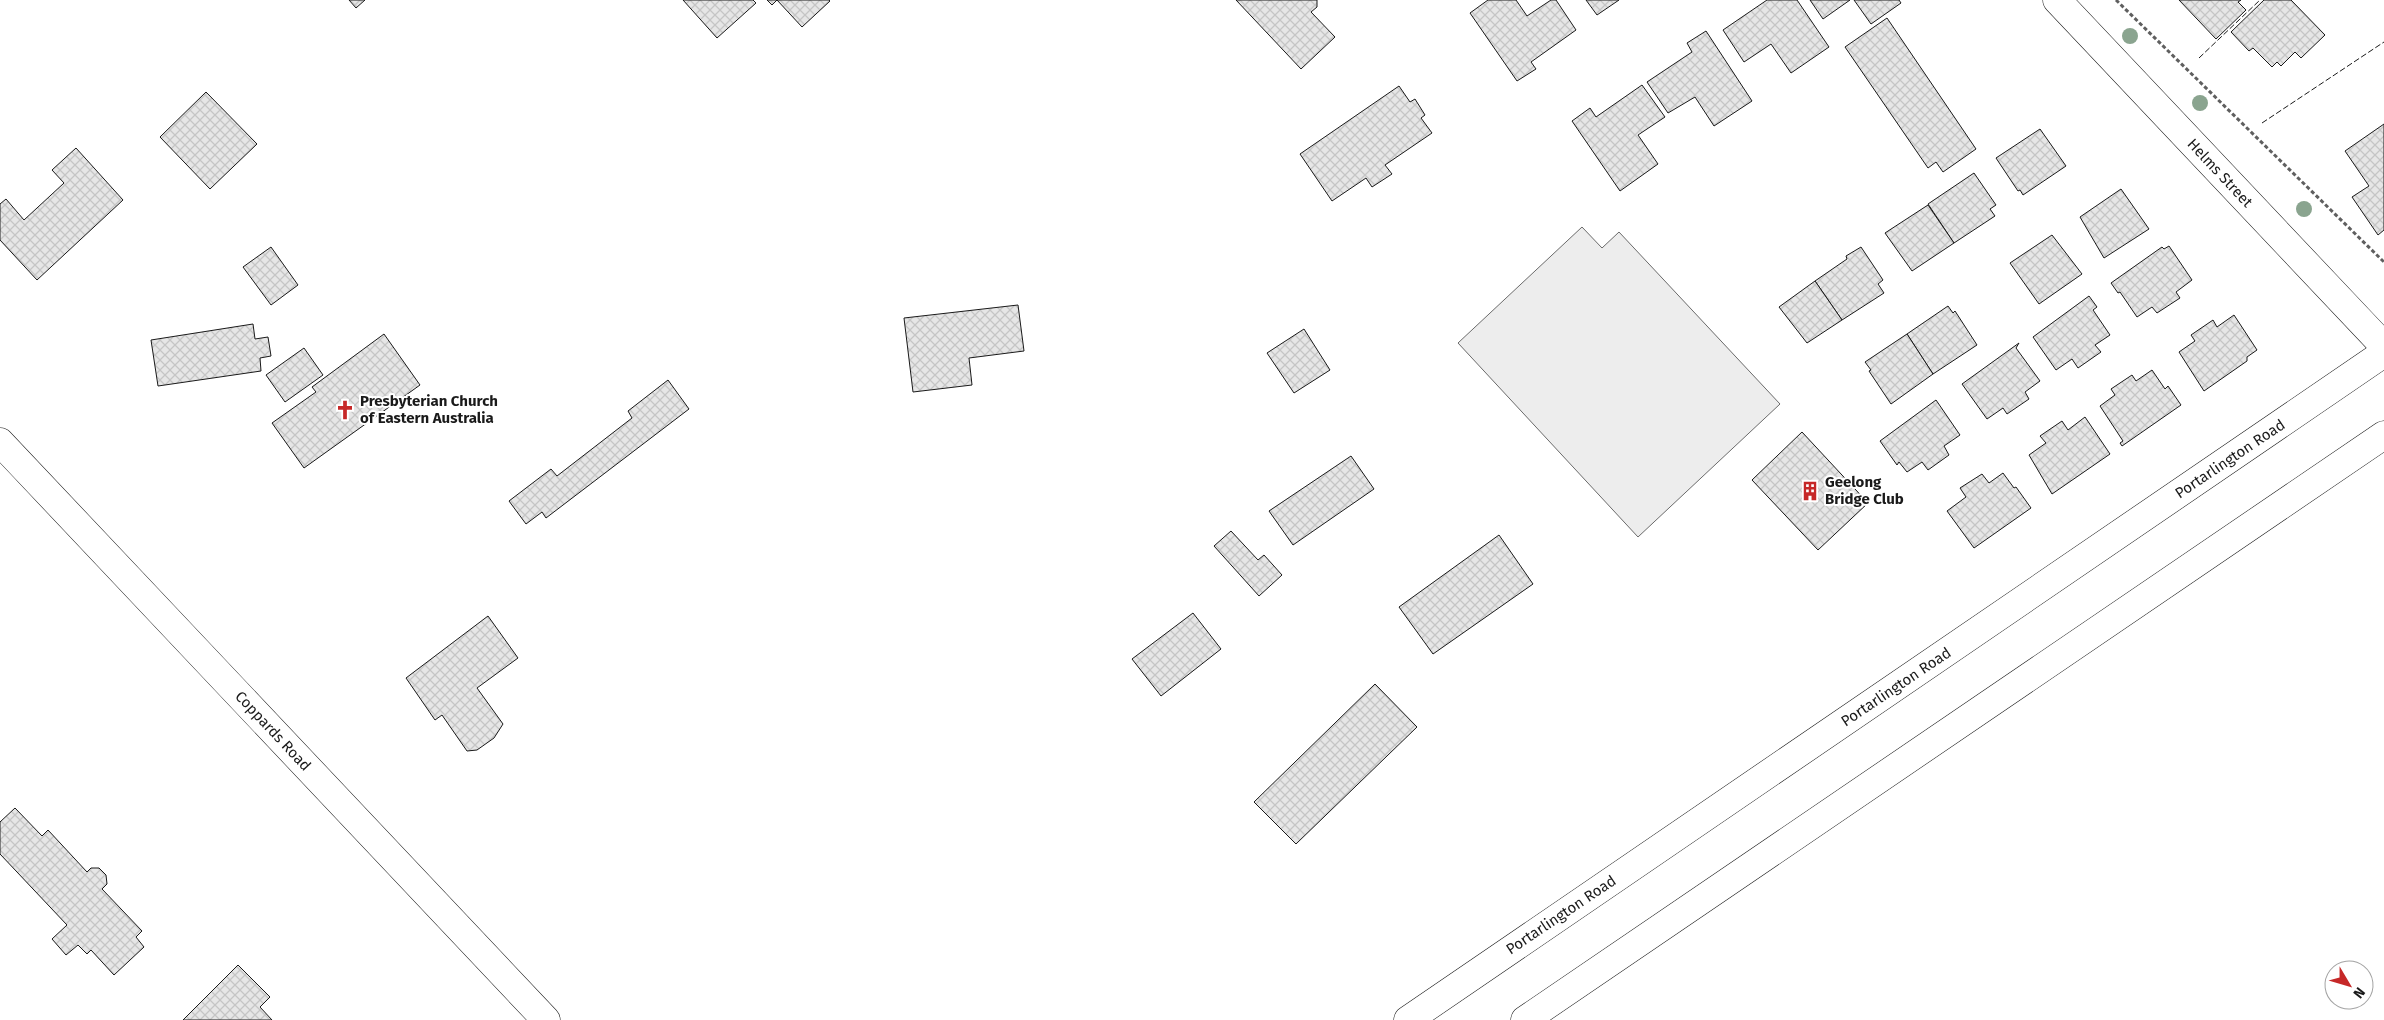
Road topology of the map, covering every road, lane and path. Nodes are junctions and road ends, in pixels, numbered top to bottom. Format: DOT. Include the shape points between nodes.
graph roads {
  1 [pos="2057,0"];
  2 [pos="2116,0"];
  3 [pos="2384,262"];
  4 [pos="2384,346"];
  5 [pos="2384,354"];
  6 [pos="2384,435"];
  7 [pos="0,442"];
  8 [pos="546,1020"];
  9 [pos="1408,1020"];
  10 [pos="1525,1020"];
  1 -- 4 [label="main road, Helms Street"];
  2 -- 3 [label="path"];
  5 -- 9 [label="main road, Portarlington Road"];
  6 -- 10 [label="main road"];
  7 -- 8 [label="main road, Coppards Road"];
}
